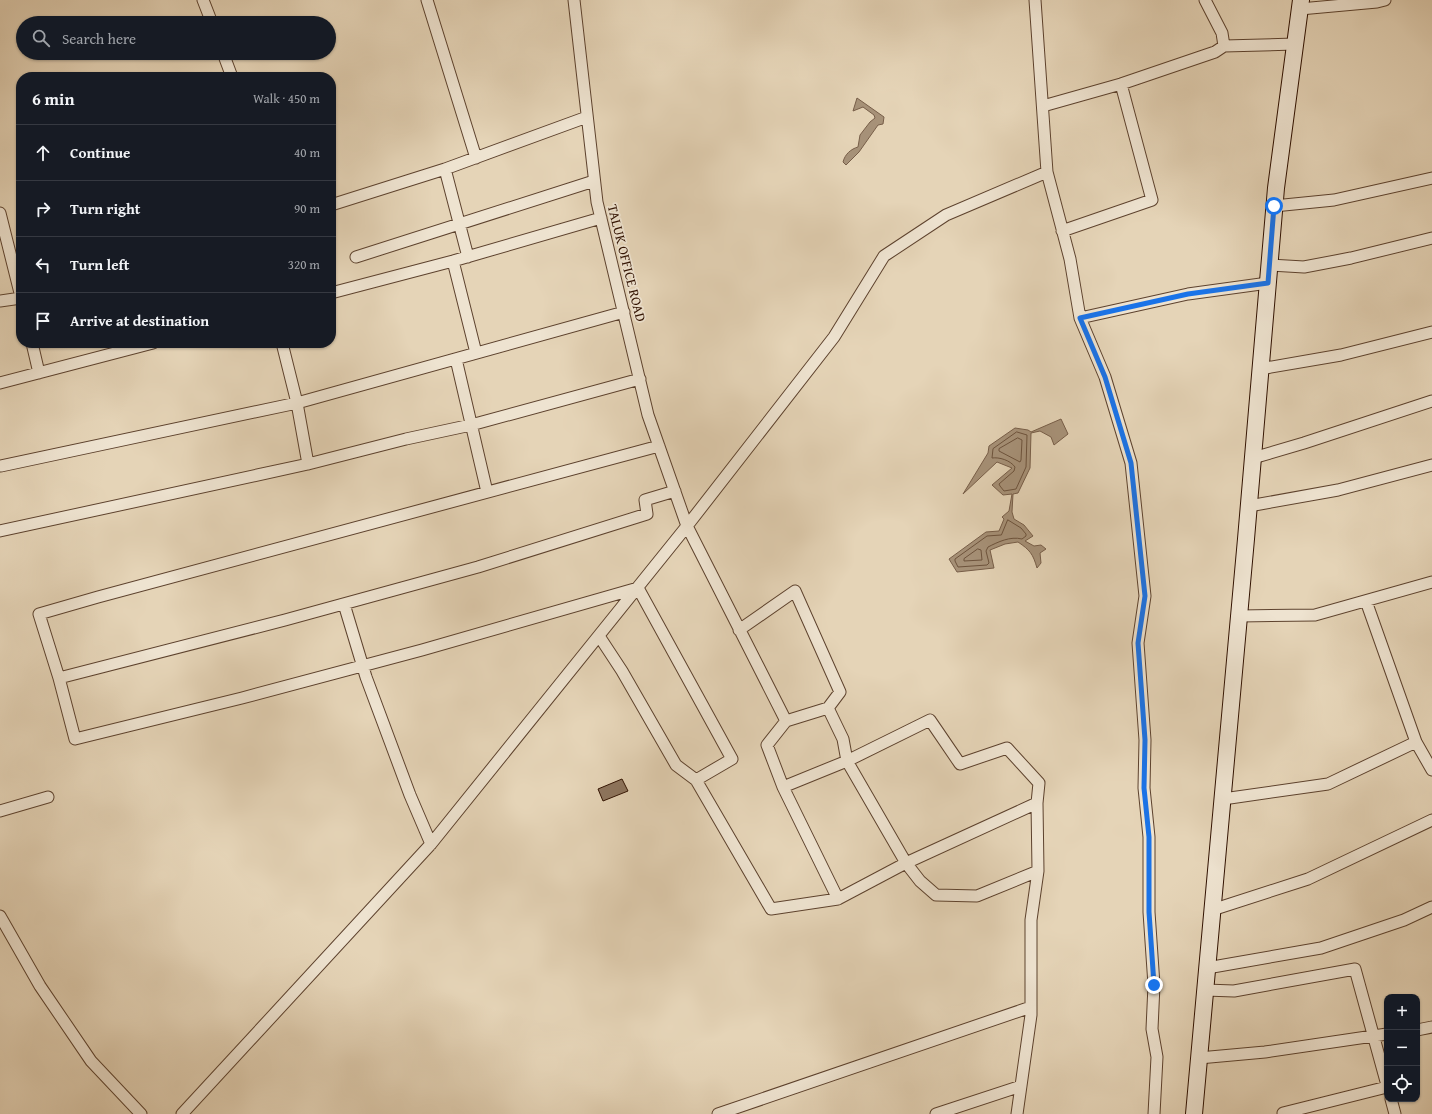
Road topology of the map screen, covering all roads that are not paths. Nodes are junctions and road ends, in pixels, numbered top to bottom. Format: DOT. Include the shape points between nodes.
graph roads {
  1 [pos="203,0"];
  2 [pos="427,0"];
  3 [pos="574,0"];
  4 [pos="1035,0"];
  5 [pos="1205,0"];
  6 [pos="1385,0"];
  7 [pos="1300,5"];
  8 [pos="209,16"];
  9 [pos="1295,44"];
  10 [pos="1224,46"];
  11 [pos="226,60"];
  12 [pos="230,72"];
  13 [pos="1120,84"];
  14 [pos="1043,106"];
  15 [pos="587,117"];
  16 [pos="476,158"];
  17 [pos="445,169"];
  18 [pos="1047,172"];
  19 [pos="1432,178"];
  20 [pos="594,181"];
  21 [pos="336,203"];
  22 [pos="1274,206"];
  23 [pos="0,213"];
  24 [pos="601,218"];
  25 [pos="460,224"];
  26 [pos="1062,231"];
  27 [pos="1432,238"];
  28 [pos="356,256"];
  29 [pos="468,256"];
  30 [pos="453,261"];
  31 [pos="1269,265"];
  32 [pos="16,278"];
  33 [pos="1268,283"];
  34 [pos="336,292"];
  35 [pos="16,299"];
  36 [pos="0,301"];
  37 [pos="624,312"];
  38 [pos="1080,318"];
  39 [pos="1432,332"];
  40 [pos="33,348"];
  41 [pos="134,348"];
  42 [pos="283,348"];
  43 [pos="476,353"];
  44 [pos="456,359"];
  45 [pos="1260,370"];
  46 [pos="39,373"];
  47 [pos="640,379"];
  48 [pos="0,384"];
  49 [pos="1432,401"];
  50 [pos="297,403"];
  51 [pos="471,425"];
  52 [pos="659,446"];
  53 [pos="1253,458"];
  54 [pos="308,464"];
  55 [pos="1432,465"];
  56 [pos="1,466"];
  57 [pos="675,491"];
  58 [pos="487,492"];
  59 [pos="1249,506"];
  60 [pos="687,526"];
  61 [pos="0,531"];
  62 [pos="1432,582"];
  63 [pos="638,588"];
  64 [pos="1366,601"];
  65 [pos="344,604"];
  66 [pos="1239,616"];
  67 [pos="739,630"];
  68 [pos="599,636"];
  69 [pos="362,666"];
  70 [pos="59,678"];
  71 [pos="828,708"];
  72 [pos="786,721"];
  73 [pos="1416,742"];
  74 [pos="847,761"];
  75 [pos="1432,770"];
  76 [pos="696,780"];
  77 [pos="783,787"];
  78 [pos="48,797"];
  79 [pos="1223,799"];
  80 [pos="1037,803"];
  81 [pos="0,811"];
  82 [pos="1432,820"];
  83 [pos="431,844"];
  84 [pos="906,863"];
  85 [pos="1038,871"];
  86 [pos="838,899"];
  87 [pos="1432,907"];
  88 [pos="1212,910"];
  89 [pos="0,916"];
  90 [pos="1207,968"];
  91 [pos="1205,990"];
  92 [pos="1031,1007"];
  93 [pos="1432,1027"];
  94 [pos="1420,1029"];
  95 [pos="1384,1034"];
  96 [pos="1374,1036"];
  97 [pos="1199,1058"];
  98 [pos="1384,1074"];
  99 [pos="1021,1086"];
  100 [pos="1384,1087"];
  101 [pos="1392,1102"];
  102 [pos="1283,1113"];
  103 [pos="141,1114"];
  104 [pos="182,1114"];
  105 [pos="718,1114"];
  106 [pos="936,1114"];
  107 [pos="1016,1114"];
  108 [pos="1154,1114"];
  109 [pos="1194,1114"];
  110 [pos="1395,1114"];
  1 -- 8 [label="street"];
  2 -- 16 [label="street"];
  3 -- 15 [label="street, TALUK OFFICE ROAD"];
  4 -- 14 [label="street"];
  5 -- 10 [label="street" via="1222,33"];
  6 -- 7 [label="street"];
  7 -- 9 [label="main road"];
  9 -- 10 [label="street"];
  9 -- 22 [label="main road"];
  10 -- 13 [label="street" via="1215,52"];
  11 -- 12 [label="street"];
  13 -- 14 [label="street"];
  13 -- 26 [label="street" via="1152,200"];
  14 -- 18 [label="street"];
  15 -- 16 [label="street"];
  15 -- 20 [label="street, TALUK OFFICE ROAD"];
  16 -- 17 [label="street"];
  17 -- 21 [label="street"];
  17 -- 25 [label="street"];
  18 -- 26 [label="street"];
  18 -- 60 [label="street" via="946,215 884,256 834,337"];
  19 -- 22 [label="street" via="1334,200"];
  20 -- 24 [label="street, TALUK OFFICE ROAD"];
  20 -- 25 [label="street"];
  22 -- 31 [label="main road"];
  23 -- 32 [label="street"];
  24 -- 29 [label="street"];
  24 -- 37 [label="street, TALUK OFFICE ROAD"];
  25 -- 28 [label="street"];
  25 -- 29 [label="street"];
  26 -- 38 [label="street" via="1070,259"];
  27 -- 31 [label="street" via="1304,267"];
  29 -- 30 [label="street"];
  30 -- 34 [label="street"];
  30 -- 43 [label="street"];
  31 -- 33 [label="main road"];
  33 -- 38 [label="street" via="1188,294"];
  33 -- 45 [label="main road"];
  35 -- 36 [label="street"];
  37 -- 43 [label="street"];
  37 -- 47 [label="street, TALUK OFFICE ROAD"];
  38 -- 108 [label="street" via="1105,377 1131,463 1145,596 1138,643 1145,740 1144,788 1149,837 1149,912 1154,985 1152,1029 1157,1057"];
  39 -- 45 [label="street" via="1341,355"];
  40 -- 46 [label="street"];
  41 -- 46 [label="street"];
  42 -- 50 [label="street"];
  43 -- 44 [label="street"];
  44 -- 50 [label="street"];
  44 -- 51 [label="street"];
  45 -- 53 [label="main road"];
  46 -- 48 [label="street"];
  47 -- 51 [label="street"];
  47 -- 52 [label="street, TALUK OFFICE ROAD" via="648,415"];
  49 -- 53 [label="street"];
  50 -- 54 [label="street"];
  50 -- 56 [label="street"];
  51 -- 54 [label="street"];
  51 -- 58 [label="street"];
  52 -- 57 [label="street, TALUK OFFICE ROAD"];
  52 -- 58 [label="street"];
  53 -- 59 [label="main road"];
  54 -- 61 [label="street"];
  55 -- 59 [label="street" via="1338,490"];
  57 -- 60 [label="street, TALUK OFFICE ROAD"];
  57 -- 65 [label="street" via="645,500 647,514 478,567"];
  58 -- 70 [label="street" via="39,614"];
  59 -- 66 [label="main road"];
  60 -- 63 [label="street"];
  60 -- 67 [label="street, TALUK OFFICE ROAD"];
  62 -- 64 [label="street"];
  63 -- 68 [label="street"];
  63 -- 69 [label="street"];
  63 -- 76 [label="street" via="732,759"];
  64 -- 66 [label="street" via="1315,615"];
  64 -- 73 [label="street"];
  65 -- 69 [label="street"];
  65 -- 70 [label="street"];
  66 -- 79 [label="main road"];
  67 -- 71 [label="street" via="795,591 840,692"];
  67 -- 72 [label="street, TALUK OFFICE ROAD"];
  68 -- 76 [label="street" via="676,765"];
  68 -- 83 [label="street"];
  69 -- 70 [label="street" via="76,739"];
  69 -- 83 [label="street"];
  71 -- 72 [label="street"];
  71 -- 74 [label="street" via="843,739"];
  72 -- 77 [label="street" via="767,745"];
  73 -- 75 [label="street"];
  73 -- 79 [label="street" via="1328,784"];
  74 -- 77 [label="street"];
  74 -- 80 [label="street" via="930,720 960,764 1007,748 1039,783"];
  74 -- 84 [label="street"];
  76 -- 86 [label="street" via="771,909"];
  77 -- 86 [label="street"];
  78 -- 81 [label="street"];
  79 -- 88 [label="main road"];
  80 -- 84 [label="street"];
  80 -- 85 [label="street"];
  82 -- 88 [label="street" via="1308,879"];
  83 -- 104 [label="street"];
  84 -- 85 [label="street" via="920,881 936,895 977,896"];
  84 -- 86 [label="street"];
  85 -- 92 [label="street" via="1031,920"];
  87 -- 90 [label="street" via="1404,920 1321,948"];
  88 -- 90 [label="main road"];
  89 -- 103 [label="street" via="40,986 91,1061"];
  90 -- 91 [label="main road"];
  91 -- 96 [label="street" via="1234,990 1355,969"];
  91 -- 97 [label="main road"];
  92 -- 99 [label="street"];
  92 -- 105 [label="street"];
  93 -- 94 [label="street"];
  95 -- 96 [label="street"];
  96 -- 97 [label="street" via="1265,1052"];
  96 -- 98 [label="street"];
  97 -- 109 [label="main road"];
  99 -- 106 [label="street"];
  99 -- 107 [label="street"];
  100 -- 102 [label="street"];
  101 -- 110 [label="street"];
}
